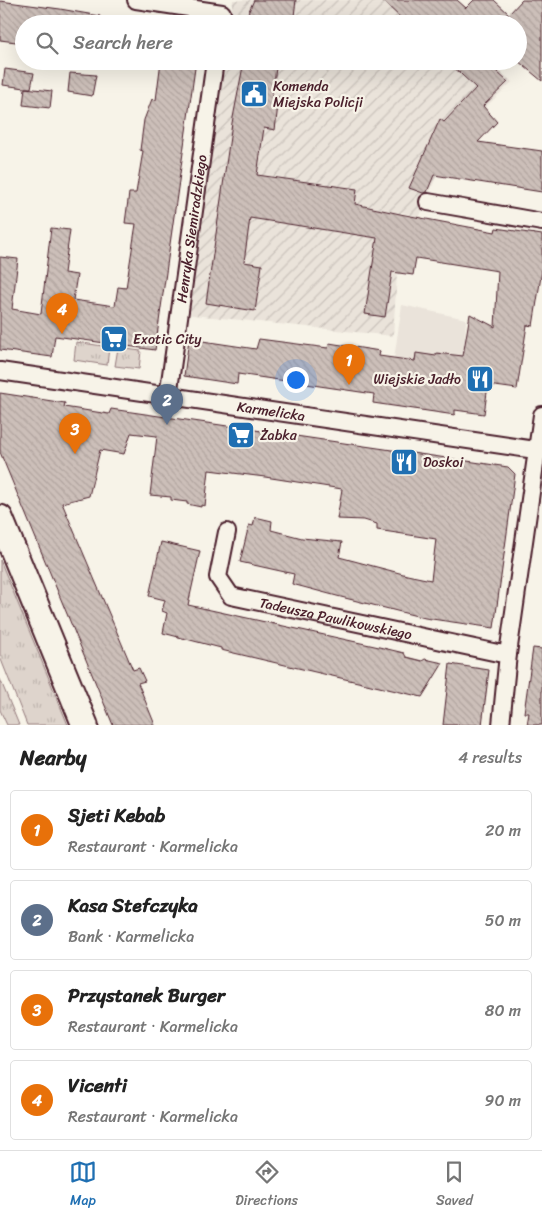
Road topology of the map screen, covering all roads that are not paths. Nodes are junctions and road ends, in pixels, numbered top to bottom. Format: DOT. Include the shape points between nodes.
graph roads {
  1 [pos="136,0"];
  2 [pos="223,12"];
  3 [pos="214,70"];
  4 [pos="428,202"];
  5 [pos="542,222"];
  6 [pos="0,371"];
  7 [pos="168,396"];
  8 [pos="542,415"];
  9 [pos="539,451"];
  10 [pos="0,518"];
  11 [pos="227,532"];
  12 [pos="508,654"];
  13 [pos="85,725"];
  14 [pos="501,725"];
  1 -- 2 [label="street"];
  3 -- 7 [label="street, Henryka Siemiradzkiego"];
  4 -- 5 [label="street"];
  6 -- 7 [label="street, Karmelicka"];
  7 -- 9 [label="street, Karmelicka"];
  8 -- 9 [label="street"];
  9 -- 12 [label="street"];
  10 -- 13 [label="main road"];
  11 -- 12 [label="street, Tadeusza Pawlikowskiego" via="218,577 231,596"];
  12 -- 14 [label="street"];
}
